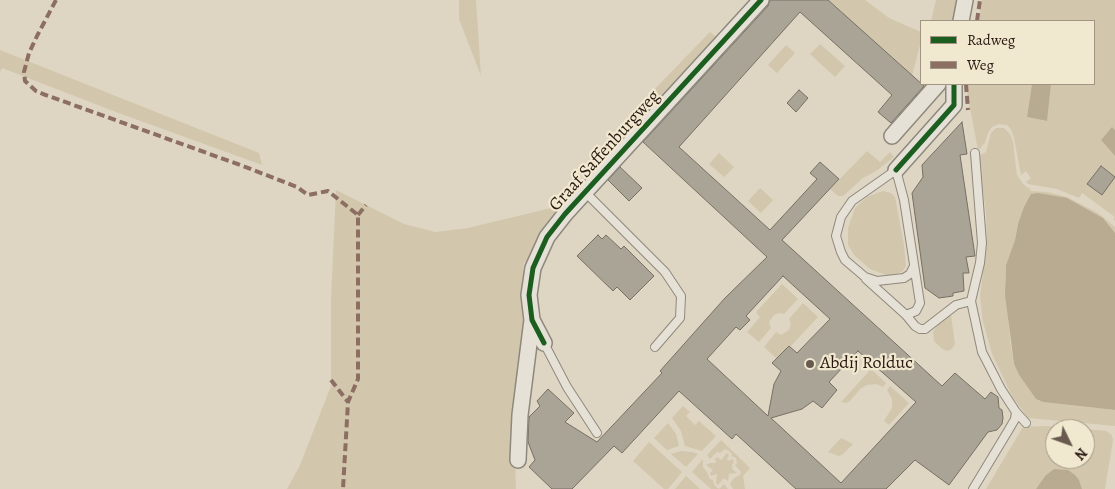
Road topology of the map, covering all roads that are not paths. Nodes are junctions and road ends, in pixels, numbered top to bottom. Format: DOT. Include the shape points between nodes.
graph roads {
  1 [pos="761,0"];
  2 [pos="965,0"];
  3 [pos="961,20"];
  4 [pos="937,85"];
  5 [pos="954,85"];
  6 [pos="892,136"];
  7 [pos="975,153"];
  8 [pos="896,170"];
  9 [pos="586,193"];
  10 [pos="914,266"];
  11 [pos="865,277"];
  12 [pos="971,301"];
  13 [pos="906,315"];
  14 [pos="532,320"];
  15 [pos="544,344"];
  16 [pos="655,346"];
  17 [pos="1016,412"];
  18 [pos="1026,423"];
  19 [pos="597,433"];
  20 [pos="518,460"];
  21 [pos="973,489"];
  1 -- 9 [label="street, Graaf Saffenburgweg"];
  2 -- 3 [label="street"];
  4 -- 6 [label="street"];
  5 -- 8 [label="street" via="954,105"];
  7 -- 12 [label="lane" via="982,243"];
  8 -- 10 [label="lane"];
  8 -- 11 [label="lane" via="857,196 838,225 836,236 842,256"];
  9 -- 14 [label="street, Graaf Saffenburgweg" via="547,237 536,260 530,276"];
  9 -- 16 [label="lane" via="666,272 681,296 680,318"];
  10 -- 11 [label="lane" via="904,278 877,281"];
  10 -- 13 [label="lane" via="920,303 916,311"];
  11 -- 13 [label="lane"];
  12 -- 13 [label="lane" via="956,305 925,329 915,326"];
  12 -- 17 [label="lane" via="982,352"];
  14 -- 15 [label="street, Graaf Saffenburgweg"];
  14 -- 20 [label="street"];
  15 -- 19 [label="lane" via="566,387"];
  17 -- 18 [label="lane"];
  17 -- 21 [label="lane" via="1008,432"];
}
